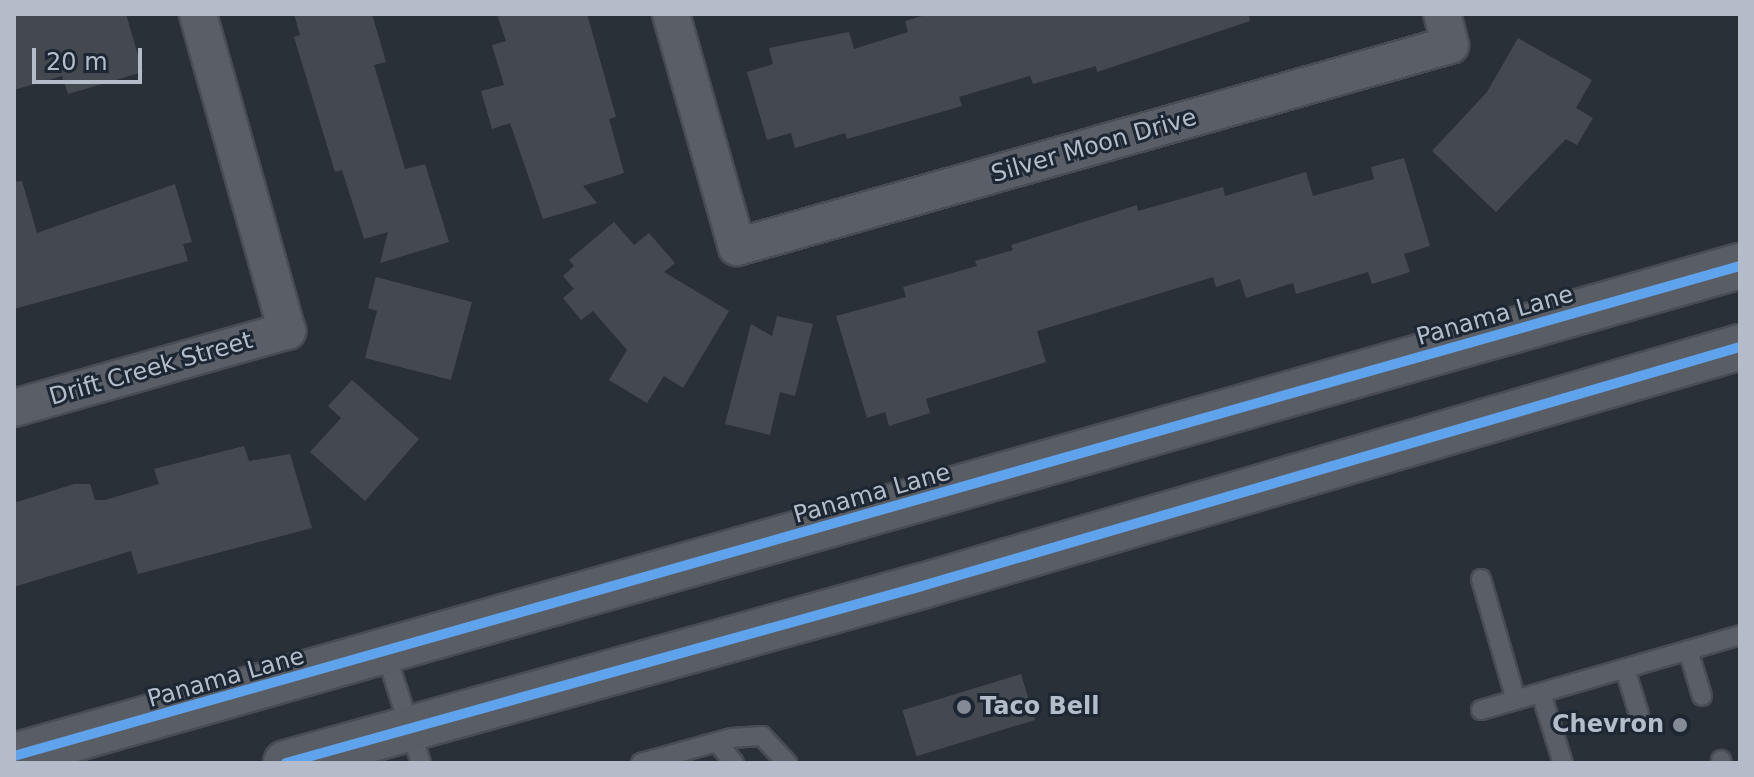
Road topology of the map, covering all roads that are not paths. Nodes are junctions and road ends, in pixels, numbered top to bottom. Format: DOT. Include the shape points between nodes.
graph roads {
  1 [pos="198,14"];
  2 [pos="671,14"];
  3 [pos="1446,29"];
  4 [pos="1740,266"];
  5 [pos="1740,347"];
  6 [pos="14,408"];
  7 [pos="1481,579"];
  8 [pos="1740,635"];
  9 [pos="1688,650"];
  10 [pos="386,654"];
  11 [pos="1625,669"];
  12 [pos="1541,693"];
  13 [pos="1702,696"];
  14 [pos="1516,700"];
  15 [pos="1481,710"];
  16 [pos="1639,714"];
  17 [pos="76,740"];
  18 [pos="717,742"];
  19 [pos="415,746"];
  20 [pos="14,756"];
  21 [pos="20,763"];
  22 [pos="286,763"];
  23 [pos="641,763"];
  24 [pos="734,763"];
  25 [pos="787,763"];
  26 [pos="1563,763"];
  1 -- 6 [label="street, Drift Creek Street" via="287,331"];
  2 -- 3 [label="street, Silver Moon Drive" via="737,247"];
  4 -- 10 [label="main road, Panama Lane"];
  5 -- 19 [label="main road"];
  7 -- 14 [label="lane"];
  8 -- 9 [label="lane"];
  9 -- 11 [label="lane"];
  9 -- 13 [label="lane"];
  10 -- 17 [label="main road, Panama Lane"];
  10 -- 19 [label="lane"];
  11 -- 12 [label="lane"];
  11 -- 16 [label="lane"];
  12 -- 14 [label="lane"];
  12 -- 26 [label="lane"];
  14 -- 15 [label="lane"];
  17 -- 20 [label="main road, Panama Lane"];
  17 -- 21 [label="main road"];
  18 -- 23 [label="lane"];
  18 -- 24 [label="lane"];
  18 -- 25 [label="lane" via="762,736"];
  19 -- 22 [label="main road"];
}
